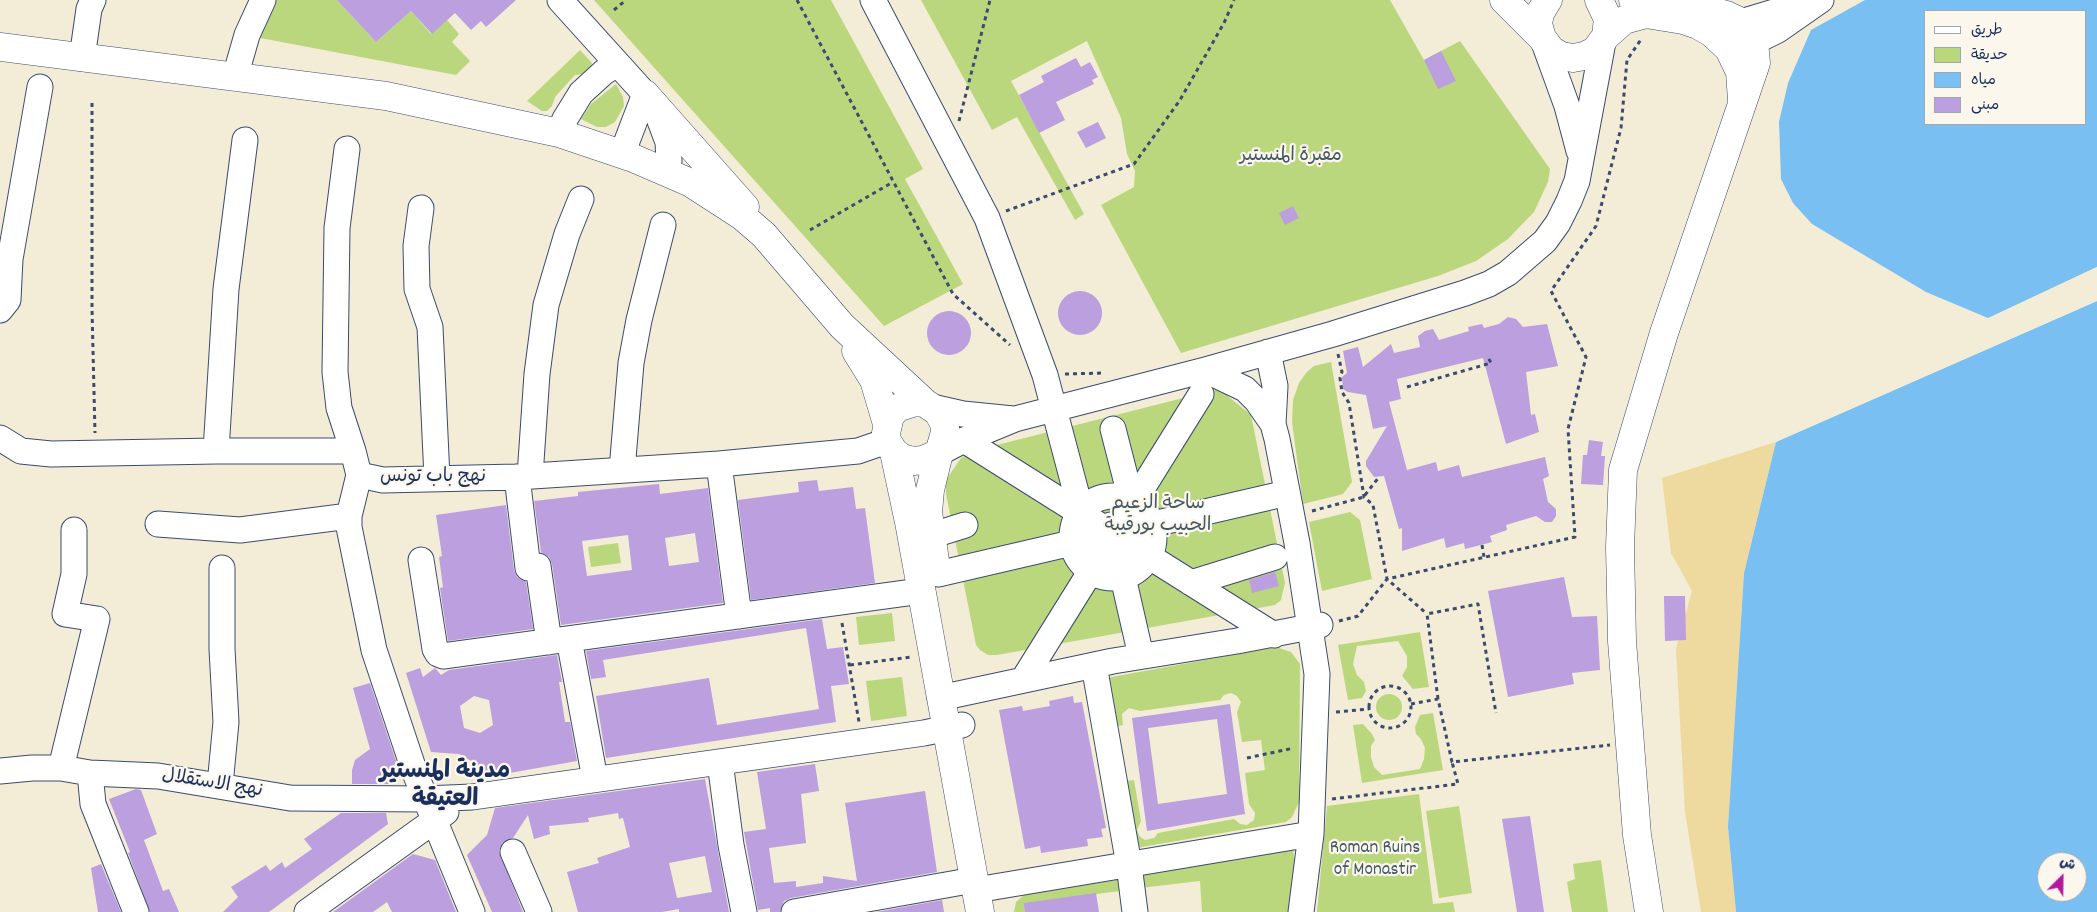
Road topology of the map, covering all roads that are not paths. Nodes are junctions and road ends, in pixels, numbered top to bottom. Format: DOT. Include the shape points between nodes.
graph roads {
  1 [pos="93,0"];
  2 [pos="262,0"];
  3 [pos="560,0"];
  4 [pos="873,0"];
  5 [pos="1504,0"];
  6 [pos="1548,0"];
  7 [pos="1599,0"];
  8 [pos="1633,0"];
  9 [pos="1814,0"];
  10 [pos="1821,0"];
  11 [pos="1542,39"];
  12 [pos="1604,39"];
  13 [pos="1737,39"];
  14 [pos="0,47"];
  15 [pos="82,58"];
  16 [pos="617,64"];
  17 [pos="235,77"];
  18 [pos="40,87"];
  19 [pos="645,94"];
  20 [pos="558,133"];
  21 [pos="245,140"];
  22 [pos="347,149"];
  23 [pos="622,154"];
  24 [pos="1581,158"];
  25 [pos="666,171"];
  26 [pos="581,199"];
  27 [pos="421,208"];
  28 [pos="663,225"];
  29 [pos="764,235"];
  30 [pos="0,310"];
  31 [pos="842,326"];
  32 [pos="1268,352"];
  33 [pos="1203,382"];
  34 [pos="928,405"];
  35 [pos="1054,409"];
  36 [pos="1015,419"];
  37 [pos="1272,424"];
  38 [pos="1112,429"];
  39 [pos="0,438"];
  40 [pos="889,439"];
  41 [pos="964,440"];
  42 [pos="216,450"];
  43 [pos="353,451"];
  44 [pos="939,453"];
  45 [pos="719,464"];
  46 [pos="622,470"];
  47 [pos="359,475"];
  48 [pos="523,477"];
  49 [pos="437,478"];
  50 [pos="1102,497"];
  51 [pos="1132,500"];
  52 [pos="1293,507"];
  53 [pos="1080,512"];
  54 [pos="349,516"];
  55 [pos="158,524"];
  56 [pos="1152,524"];
  57 [pos="965,525"];
  58 [pos="74,530"];
  59 [pos="1113,534"];
  60 [pos="930,536"];
  61 [pos="1072,543"];
  62 [pos="1150,556"];
  63 [pos="1276,558"];
  64 [pos="421,560"];
  65 [pos="222,568"];
  66 [pos="1090,571"];
  67 [pos="1122,577"];
  68 [pos="930,583"];
  69 [pos="1191,583"];
  70 [pos="739,616"];
  71 [pos="1315,626"];
  72 [pos="1274,634"];
  73 [pos="559,640"];
  74 [pos="1141,656"];
  75 [pos="1094,665"];
  76 [pos="1023,680"];
  77 [pos="948,696"];
  78 [pos="939,729"];
  79 [pos="720,762"];
  80 [pos="61,768"];
  81 [pos="0,771"];
  82 [pos="90,773"];
  83 [pos="595,779"];
  84 [pos="220,785"];
  85 [pos="429,810"];
  86 [pos="1311,834"];
  87 [pos="513,852"];
  88 [pos="1130,865"];
  89 [pos="983,896"];
  90 [pos="136,912"];
  91 [pos="308,912"];
  92 [pos="472,912"];
  93 [pos="540,912"];
  94 [pos="744,912"];
  95 [pos="794,912"];
  96 [pos="1135,912"];
  97 [pos="1301,912"];
  98 [pos="1649,912"];
  1 -- 15 [label="street"];
  2 -- 17 [label="street" via="247,35"];
  3 -- 16 [label="street"];
  4 -- 35 [label="street" via="987,218 1045,375"];
  5 -- 11 [label="main road"];
  6 -- 11 [label="main road" via="1539,18"];
  7 -- 12 [label="main road" via="1608,19"];
  8 -- 13 [label="main road" via="1726,15"];
  9 -- 13 [label="street"];
  10 -- 13 [label="street" via="1778,30"];
  11 -- 12 [label="main road" via="1551,50 1573,58 1595,51"];
  11 -- 24 [label="street" via="1567,106"];
  12 -- 13 [label="main road" via="1624,20 1646,14 1683,20"];
  12 -- 24 [label="street"];
  13 -- 98 [label="main road" via="1743,104 1664,333 1623,470 1622,623 1637,835"];
  14 -- 15 [label="main road"];
  15 -- 17 [label="main road"];
  16 -- 19 [label="street"];
  16 -- 20 [label="street" via="581,93"];
  17 -- 20 [label="main road" via="386,96"];
  18 -- 30 [label="street" via="10,259 8,300"];
  19 -- 23 [label="street"];
  19 -- 25 [label="street" via="668,142"];
  19 -- 29 [label="main road" via="725,182"];
  20 -- 23 [label="main road"];
  21 -- 42 [label="street" via="226,298"];
  22 -- 43 [label="street, نهج باب تونس" via="337,228 335,347 337,397"];
  23 -- 25 [label="main road"];
  24 -- 32 [label="street" via="1577,181 1558,223 1545,241 1508,273 1465,293"];
  25 -- 29 [label="main road" via="716,197"];
  26 -- 48 [label="street" via="546,305"];
  27 -- 49 [label="street" via="416,246 417,289 430,327"];
  28 -- 46 [label="street" via="631,363"];
  29 -- 31 [label="main road"];
  31 -- 34 [label="main road"];
  31 -- 40 [label="main road" via="874,380"];
  32 -- 33 [label="street"];
  32 -- 37 [label="street" via="1275,386"];
  33 -- 35 [label="street"];
  33 -- 37 [label="street" via="1245,389"];
  33 -- 51 [label="street"];
  34 -- 36 [label="street" via="963,414"];
  34 -- 40 [label="main road" via="905,404 897,408"];
  34 -- 44 [label="main road" via="944,425"];
  35 -- 36 [label="street"];
  35 -- 53 [label="street"];
  36 -- 41 [label="street"];
  37 -- 52 [label="street"];
  38 -- 51 [label="street"];
  39 -- 42 [label="street" via="28,453"];
  40 -- 44 [label="main road" via="912,461"];
  40 -- 45 [label="street, نهج باب تونس" via="858,451"];
  40 -- 68 [label="main road"];
  41 -- 44 [label="street"];
  41 -- 53 [label="street"];
  42 -- 43 [label="street"];
  43 -- 47 [label="street, نهج باب تونس"];
  44 -- 60 [label="main road" via="930,490"];
  45 -- 46 [label="street, نهج باب تونس"];
  45 -- 70 [label="street"];
  46 -- 48 [label="street, نهج باب تونس"];
  47 -- 49 [label="street, نهج باب تونس" via="383,480"];
  47 -- 54 [label="street"];
  48 -- 49 [label="street, نهج باب تونس"];
  48 -- 73 [label="street" via="528,568 538,566"];
  50 -- 51 [label="street" via="1119,496"];
  50 -- 53 [label="street" via="1091,501"];
  50 -- 59 [label="street"];
  51 -- 56 [label="street" via="1143,508"];
  51 -- 59 [label="street"];
  52 -- 56 [label="street"];
  52 -- 71 [label="street"];
  53 -- 59 [label="street"];
  53 -- 61 [label="street" via="1074,523"];
  54 -- 55 [label="street" via="240,530"];
  54 -- 85 [label="street" via="351,541 374,650"];
  56 -- 59 [label="street"];
  56 -- 62 [label="street" via="1154,545"];
  57 -- 60 [label="street"];
  58 -- 80 [label="street" via="74,574 65,614 97,619"];
  59 -- 61 [label="street"];
  59 -- 62 [label="street"];
  59 -- 66 [label="street"];
  59 -- 67 [label="street"];
  60 -- 68 [label="main road"];
  61 -- 66 [label="street" via="1081,563"];
  61 -- 68 [label="street"];
  62 -- 67 [label="street" via="1141,567"];
  62 -- 69 [label="street"];
  63 -- 69 [label="street"];
  64 -- 73 [label="street" via="435,649 440,656"];
  65 -- 84 [label="street" via="226,722"];
  66 -- 67 [label="street" via="1104,577"];
  66 -- 76 [label="street"];
  67 -- 74 [label="street"];
  68 -- 70 [label="street" via="839,602"];
  68 -- 77 [label="main road"];
  69 -- 72 [label="street"];
  70 -- 73 [label="street"];
  71 -- 72 [label="street"];
  71 -- 86 [label="street" via="1317,674"];
  72 -- 74 [label="street"];
  73 -- 83 [label="street"];
  74 -- 75 [label="street"];
  75 -- 76 [label="street"];
  75 -- 88 [label="street"];
  76 -- 77 [label="street"];
  77 -- 78 [label="main road"];
  78 -- 79 [label="street, نهج الاستقلال"];
  78 -- 89 [label="main road"];
  79 -- 83 [label="street, نهج الاستقلال"];
  79 -- 94 [label="street"];
  80 -- 81 [label="street, نهج الاستقلال"];
  80 -- 82 [label="street, نهج الاستقلال"];
  82 -- 84 [label="street, نهج الاستقلال" via="158,776"];
  82 -- 90 [label="street" via="93,804"];
  83 -- 85 [label="street, نهج الاستقلال" via="472,797"];
  84 -- 85 [label="street, نهج الاستقلال" via="290,798"];
  85 -- 91 [label="street"];
  85 -- 92 [label="street"];
  86 -- 88 [label="street"];
  86 -- 97 [label="street"];
  87 -- 93 [label="street"];
  88 -- 89 [label="street"];
  88 -- 96 [label="street"];
  89 -- 95 [label="street"];
}
